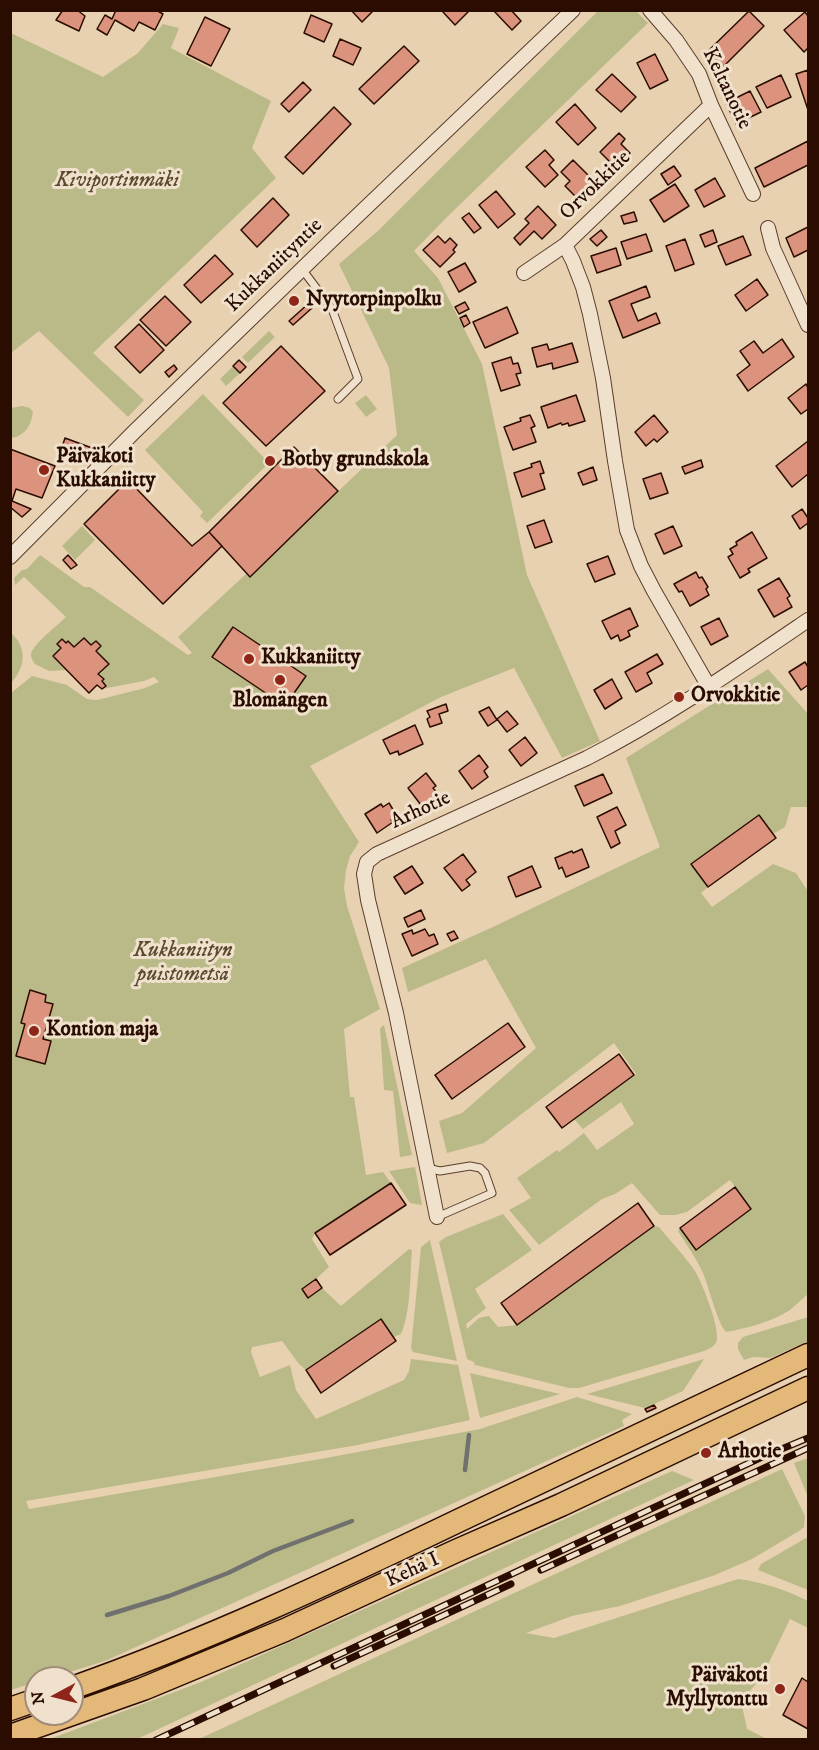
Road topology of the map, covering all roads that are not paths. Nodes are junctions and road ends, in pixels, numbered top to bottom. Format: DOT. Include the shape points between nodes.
graph roads {
  1 [pos="573,10"];
  2 [pos="650,10"];
  3 [pos="711,105"];
  4 [pos="753,194"];
  5 [pos="768,228"];
  6 [pos="565,245"];
  7 [pos="302,269"];
  8 [pos="524,273"];
  9 [pos="808,325"];
  10 [pos="338,399"];
  11 [pos="13,550"];
  12 [pos="808,620"];
  13 [pos="710,687"];
  14 [pos="427,1168"];
  15 [pos="437,1217"];
  16 [pos="808,1355"];
  17 [pos="808,1388"];
  18 [pos="84,1684"];
  19 [pos="10,1736"];
  1 -- 7 [label="street, Kukkaniityntie"];
  2 -- 3 [label="street, Keltanotie" via="688,56"];
  3 -- 4 [label="street, Keltanotie"];
  3 -- 6 [label="street, Orvokkitie"];
  5 -- 9 [label="street" via="773,248"];
  6 -- 8 [label="street"];
  6 -- 13 [label="street, Orvokkitie" via="584,288 627,530 654,591"];
  7 -- 10 [label="lane" via="332,309 358,379"];
  7 -- 11 [label="street, Kukkaniityntie"];
  12 -- 13 [label="street, Arhotie"];
  13 -- 14 [label="street, Arhotie" via="587,758 377,854 368,862 364,874 368,900 396,1013"];
  14 -- 15 [label="street, Arhotie"];
  14 -- 15 [label="lane" via="440,1172 480,1168 492,1192"];
  16 -- 18 [label="highway, Kehä I" via="371,1562"];
  17 -- 19 [label="highway, Kehä I" via="285,1630 143,1689"];
}
